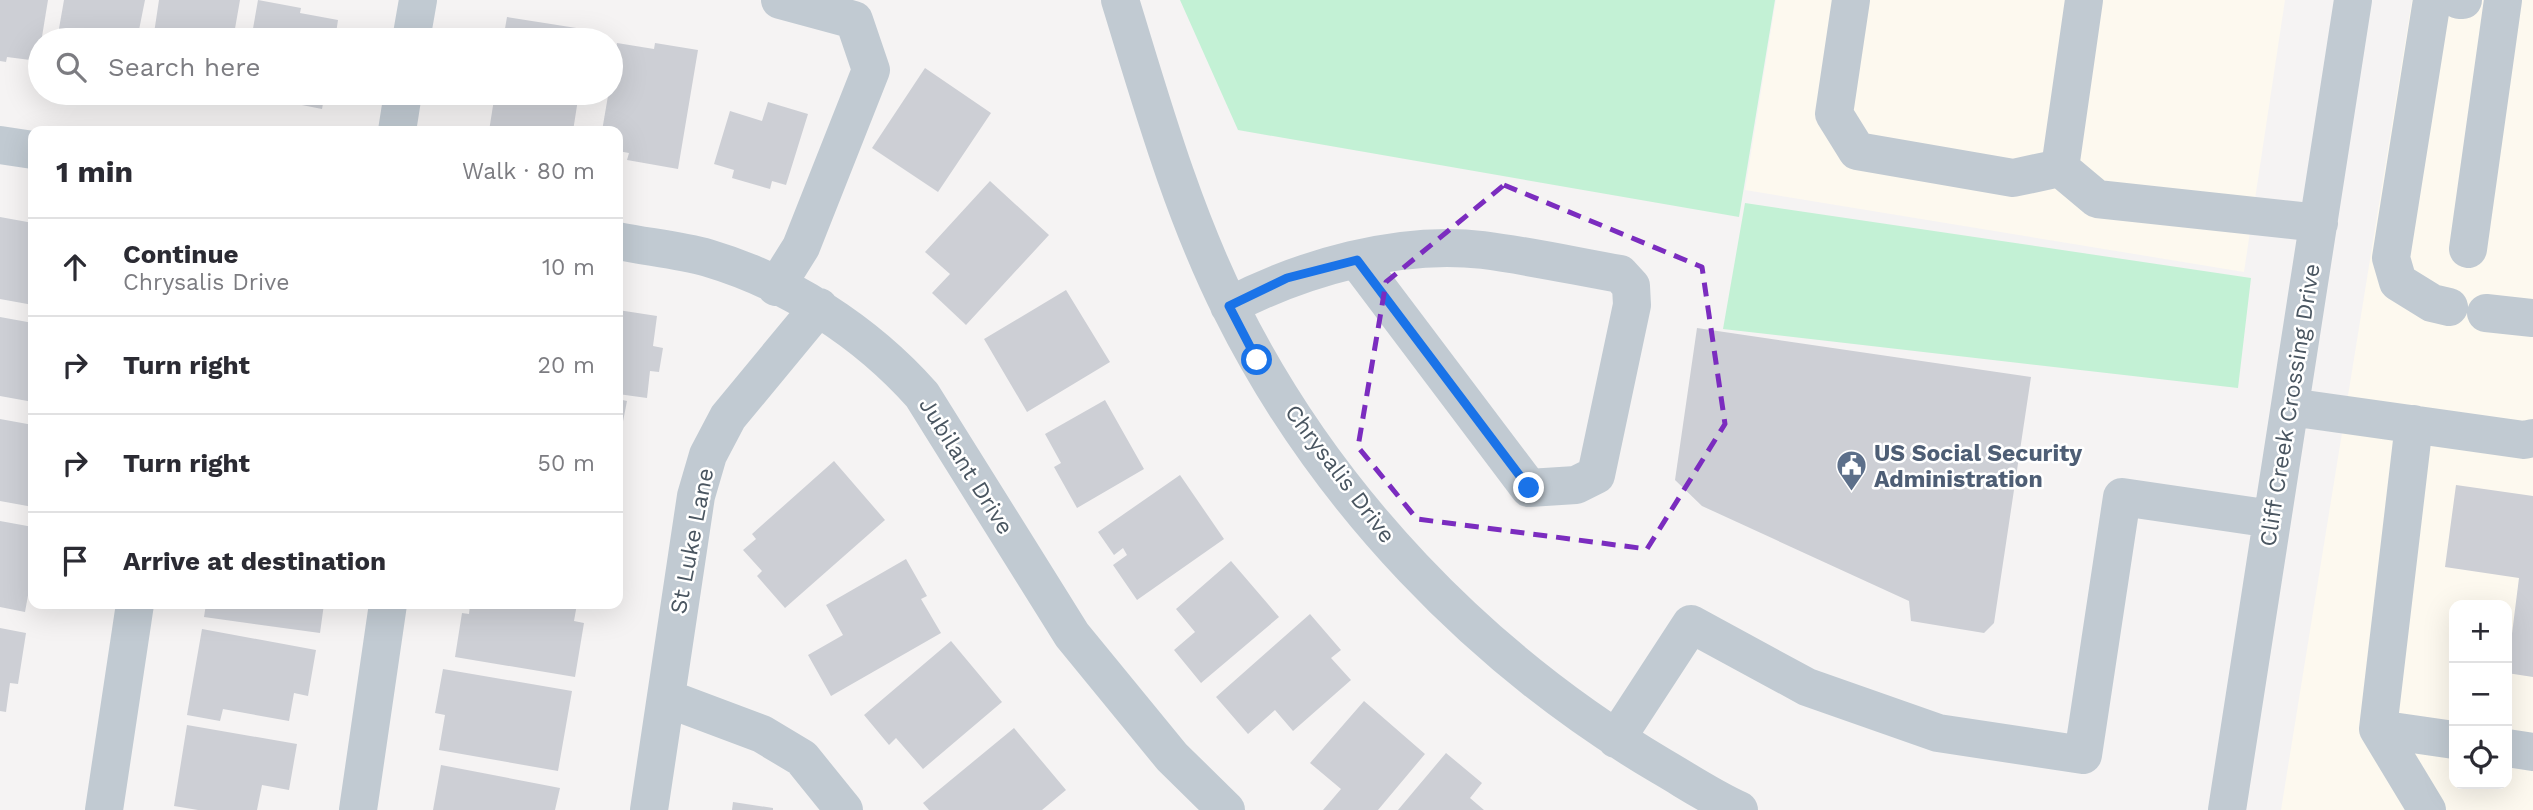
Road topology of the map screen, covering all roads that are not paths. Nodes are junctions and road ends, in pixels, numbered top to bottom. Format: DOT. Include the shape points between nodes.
graph roads {
  1 [pos="418,0"];
  2 [pos="780,0"];
  3 [pos="1120,0"];
  4 [pos="1851,0"];
  5 [pos="2084,0"];
  6 [pos="2353,0"];
  7 [pos="2432,0"];
  8 [pos="2503,0"];
  9 [pos="413,28"];
  10 [pos="401,105"];
  11 [pos="398,126"];
  12 [pos="0,145"];
  13 [pos="28,149"];
  14 [pos="2060,168"];
  15 [pos="2319,223"];
  16 [pos="623,243"];
  17 [pos="2468,249"];
  18 [pos="1357,260"];
  19 [pos="776,287"];
  20 [pos="1229,306"];
  21 [pos="819,307"];
  22 [pos="2449,307"];
  23 [pos="2486,313"];
  24 [pos="2533,318"];
  25 [pos="2290,407"];
  26 [pos="2414,424"];
  27 [pos="2533,438"];
  28 [pos="2272,519"];
  29 [pos="134,609"];
  30 [pos="387,609"];
  31 [pos="666,698"];
  32 [pos="2378,729"];
  33 [pos="1616,739"];
  34 [pos="2449,739"];
  35 [pos="2512,749"];
  36 [pos="2533,752"];
  37 [pos="104,810"];
  38 [pos="358,810"];
  39 [pos="649,810"];
  40 [pos="844,810"];
  41 [pos="1226,810"];
  42 [pos="1740,810"];
  43 [pos="2227,810"];
  44 [pos="2427,810"];
  1 -- 9 [label="street"];
  2 -- 19 [label="street" via="853,20 871,70 801,247"];
  3 -- 20 [label="street, Chrysalis Drive" via="1169,158"];
  4 -- 14 [label="street" via="1834,114 1857,151 2013,178"];
  5 -- 14 [label="street"];
  6 -- 15 [label="street, Cliff Creek Crossing Drive"];
  7 -- 22 [label="street" via="2391,258 2398,282 2431,303"];
  8 -- 17 [label="street"];
  10 -- 11 [label="street"];
  12 -- 13 [label="street"];
  14 -- 15 [label="street" via="2096,199"];
  15 -- 25 [label="street, Cliff Creek Crossing Drive"];
  16 -- 19 [label="street, Jubilant Drive" via="707,258"];
  18 -- 18 [label="street" via="1389,251 1480,250 1620,274 1631,286 1633,305 1596,475 1576,485 1529,488"];
  18 -- 20 [label="street" via="1287,278"];
  19 -- 21 [label="street, Jubilant Drive"];
  20 -- 33 [label="street, Chrysalis Drive" via="1257,360 1329,468 1414,569 1491,646"];
  21 -- 31 [label="street, St Luke Lane" via="729,417 708,455 695,496"];
  21 -- 41 [label="street, Jubilant Drive" via="895,365 922,395 1072,635 1172,757"];
  23 -- 24 [label="street"];
  25 -- 26 [label="street"];
  25 -- 28 [label="street, Cliff Creek Crossing Drive"];
  26 -- 27 [label="street"];
  26 -- 32 [label="street"];
  28 -- 33 [label="street" via="2122,497 2083,755 1938,733 1807,687 1691,624"];
  28 -- 43 [label="street, Cliff Creek Crossing Drive"];
  29 -- 37 [label="street"];
  30 -- 38 [label="street"];
  31 -- 39 [label="street, St Luke Lane"];
  31 -- 40 [label="street" via="762,734 802,758"];
  32 -- 34 [label="street"];
  32 -- 44 [label="street"];
  33 -- 42 [label="street, Chrysalis Drive"];
  35 -- 36 [label="street"];
}
